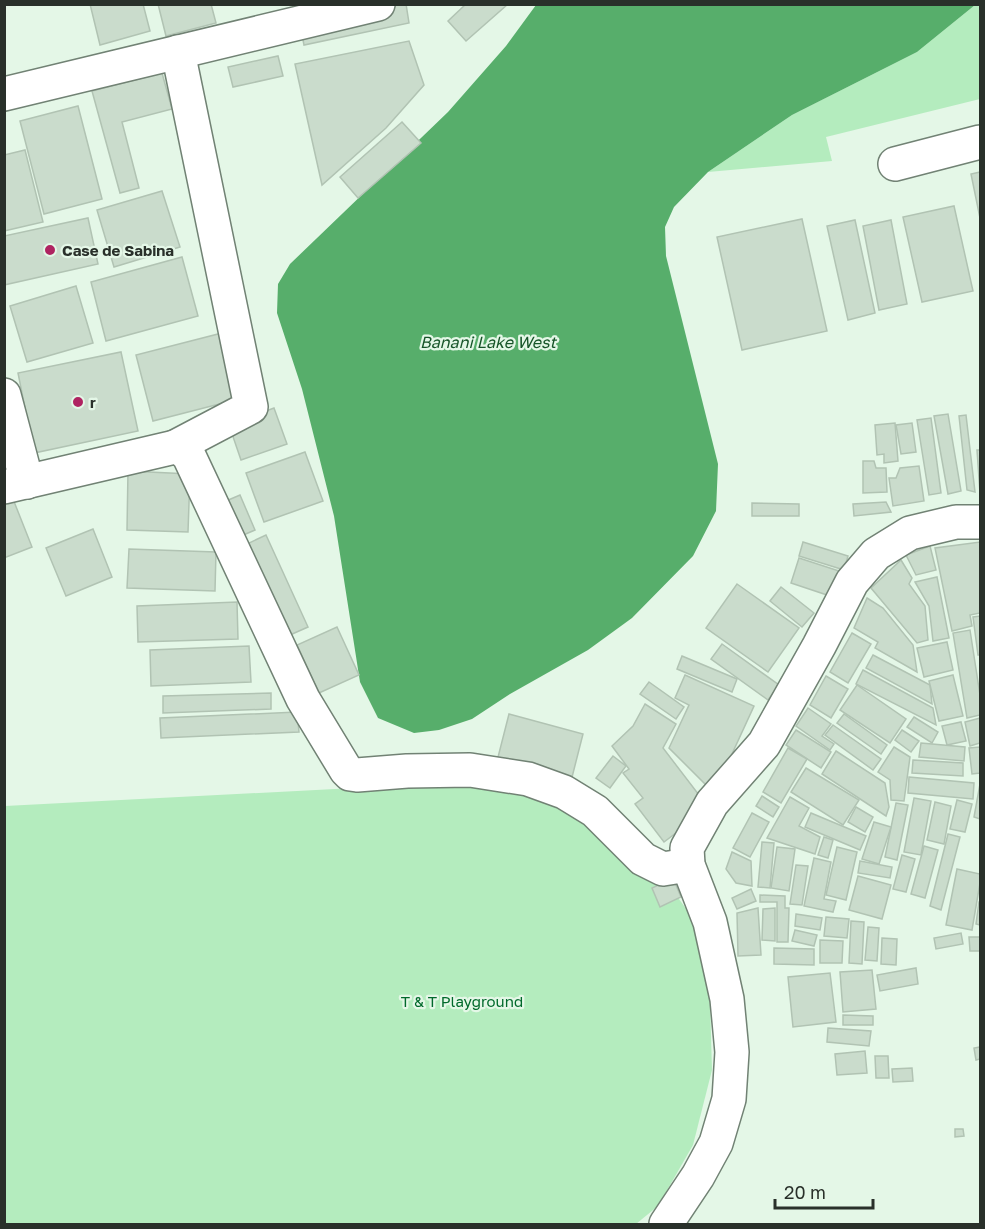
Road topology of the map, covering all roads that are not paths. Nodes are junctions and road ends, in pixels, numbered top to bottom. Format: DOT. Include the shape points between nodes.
graph roads {
  1 [pos="378,4"];
  2 [pos="178,52"];
  3 [pos="4,94"];
  4 [pos="981,142"];
  5 [pos="895,164"];
  6 [pos="4,395"];
  7 [pos="175,447"];
  8 [pos="16,485"];
  9 [pos="981,522"];
  10 [pos="688,865"];
  11 [pos="666,1224"];
  1 -- 2 [label="street"];
  2 -- 3 [label="street"];
  2 -- 7 [label="street" via="251,407"];
  4 -- 5 [label="street"];
  6 -- 8 [label="street"];
  7 -- 8 [label="street"];
  7 -- 10 [label="street" via="189,456 303,699 350,774 470,770 528,779 564,792 595,812 643,859 663,869"];
  9 -- 10 [label="street" via="956,522 910,533 876,554 852,582 764,744 712,803 687,848"];
  10 -- 11 [label="street" via="710,922 727,999 732,1052 729,1099 716,1143"];
}
